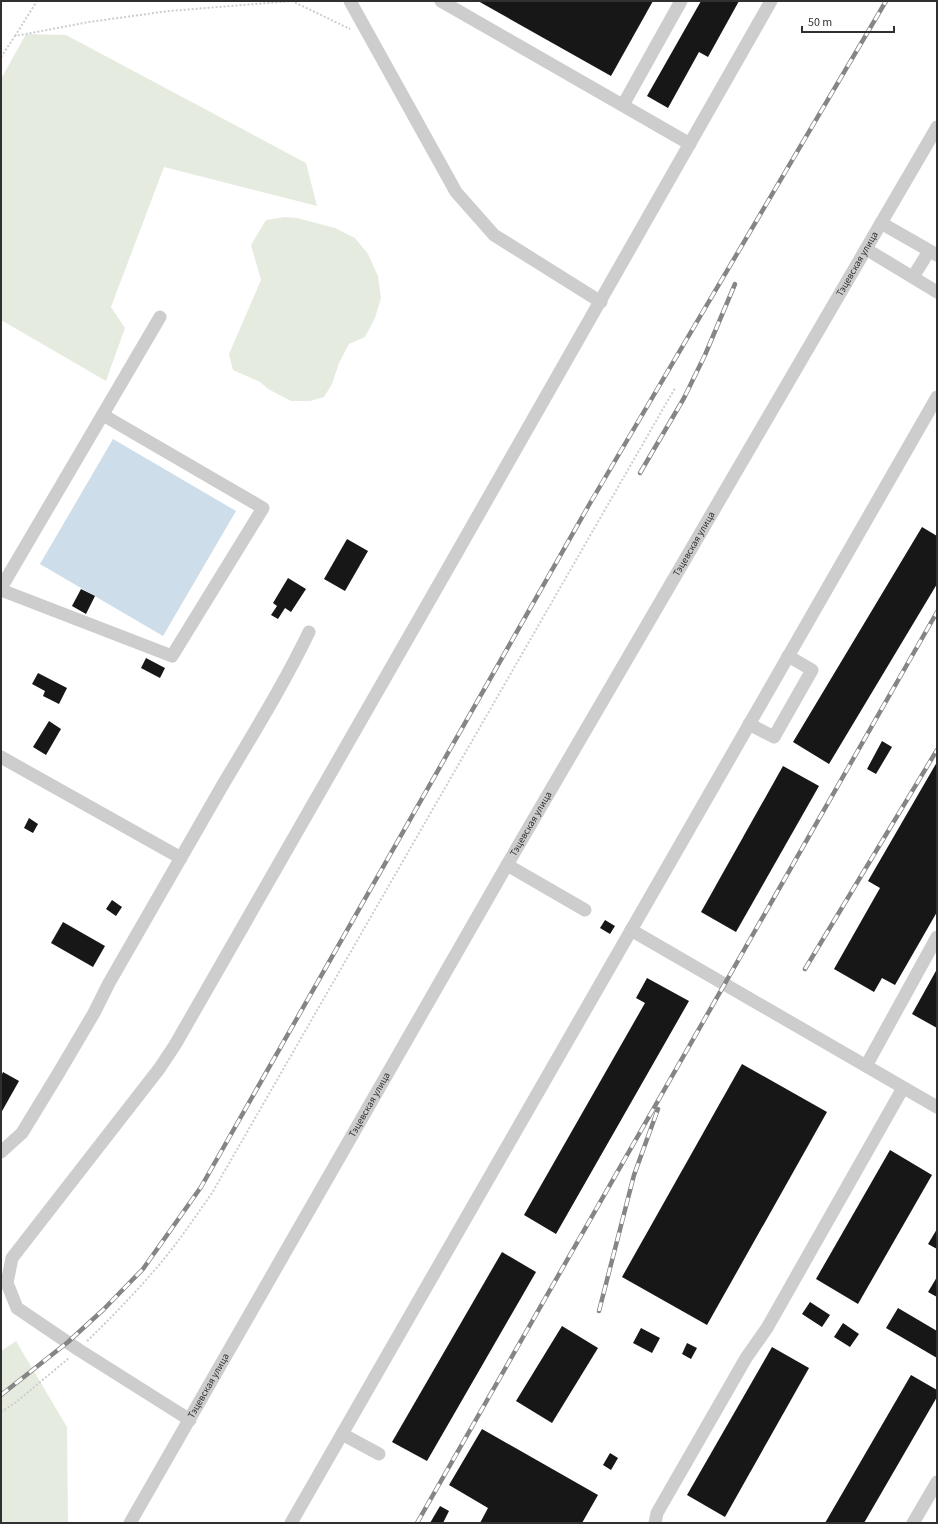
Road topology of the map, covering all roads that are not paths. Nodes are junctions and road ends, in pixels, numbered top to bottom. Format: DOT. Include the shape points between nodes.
graph roads {
  1 [pos="350,1"];
  2 [pos="441,1"];
  3 [pos="681,1"];
  4 [pos="771,1"];
  5 [pos="623,105"];
  6 [pos="937,127"];
  7 [pos="690,144"];
  8 [pos="881,223"];
  9 [pos="866,249"];
  10 [pos="933,253"];
  11 [pos="913,277"];
  12 [pos="937,292"];
  13 [pos="601,302"];
  14 [pos="160,317"];
  15 [pos="937,397"];
  16 [pos="103,415"];
  17 [pos="1,589"];
  18 [pos="309,632"];
  19 [pos="788,656"];
  20 [pos="749,724"];
  21 [pos="1,757"];
  22 [pos="181,858"];
  23 [pos="507,865"];
  24 [pos="585,910"];
  25 [pos="630,930"];
  26 [pos="937,937"];
  27 [pos="866,1066"];
  28 [pos="903,1088"];
  29 [pos="937,1107"];
  30 [pos="1,1152"];
  31 [pos="6,1296"];
  32 [pos="190,1420"];
  33 [pos="342,1434"];
  34 [pos="379,1454"];
  35 [pos="937,1482"];
  36 [pos="130,1523"];
  37 [pos="291,1523"];
  38 [pos="655,1523"];
  39 [pos="914,1523"];
  1 -- 13 [label="street" via="456,192 494,235"];
  2 -- 5 [label="street"];
  3 -- 5 [label="street"];
  4 -- 7 [label="street"];
  5 -- 7 [label="street"];
  6 -- 8 [label="street, Тэцевская улица"];
  7 -- 13 [label="street"];
  8 -- 9 [label="street, Тэцевская улица"];
  8 -- 10 [label="street"];
  9 -- 11 [label="street"];
  9 -- 23 [label="street, Тэцевская улица"];
  10 -- 11 [label="street"];
  11 -- 12 [label="street"];
  13 -- 31 [label="street" via="175,1045 12,1258"];
  14 -- 16 [label="street"];
  15 -- 19 [label="street"];
  16 -- 17 [label="street"];
  16 -- 17 [label="street" via="263,508 172,656"];
  18 -- 22 [label="street" via="256,731"];
  19 -- 20 [label="street"];
  19 -- 20 [label="street" via="812,670 774,737"];
  20 -- 25 [label="street"];
  21 -- 22 [label="street"];
  22 -- 30 [label="street" via="108,982 94,1013 22,1133"];
  23 -- 24 [label="street"];
  23 -- 32 [label="street, Тэцевская улица"];
  25 -- 27 [label="street"];
  25 -- 33 [label="street"];
  26 -- 27 [label="street"];
  27 -- 28 [label="street"];
  28 -- 29 [label="street"];
  28 -- 38 [label="street" via="767,1328 746,1358 657,1512"];
  31 -- 32 [label="street" via="17,1308 79,1350"];
  32 -- 36 [label="street, Тэцевская улица"];
  33 -- 34 [label="street"];
  33 -- 37 [label="street"];
  35 -- 39 [label="street"];
}
